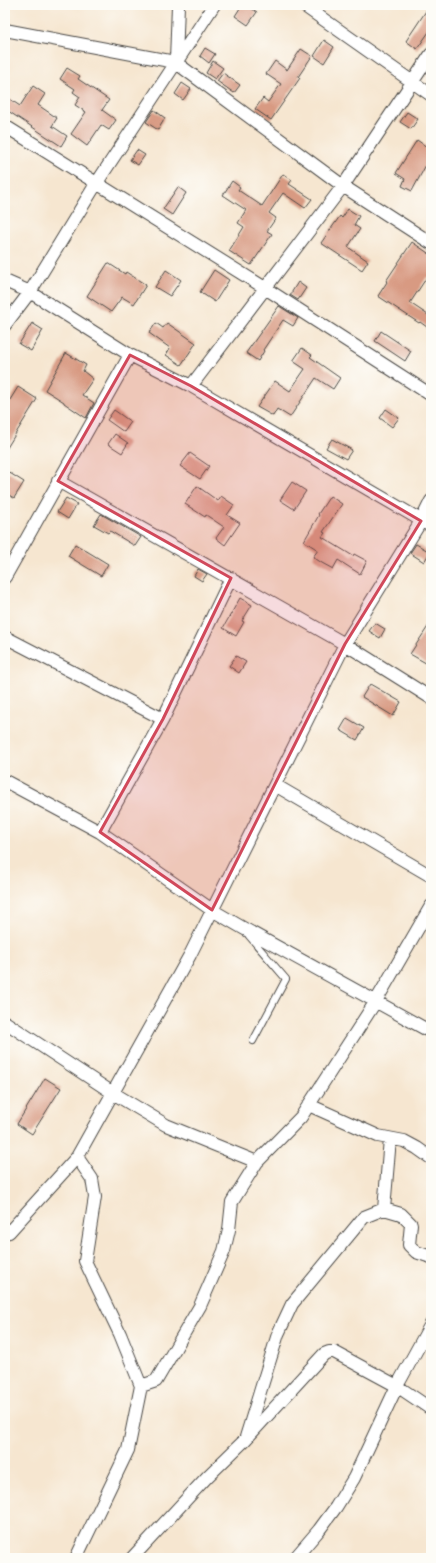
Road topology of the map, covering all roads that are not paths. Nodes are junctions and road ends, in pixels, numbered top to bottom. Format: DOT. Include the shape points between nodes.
graph roads {
  1 [pos="178,5"];
  2 [pos="214,5"];
  3 [pos="303,5"];
  4 [pos="5,30"];
  5 [pos="431,54"];
  6 [pos="175,62"];
  7 [pos="412,82"];
  8 [pos="431,95"];
  9 [pos="5,126"];
  10 [pos="96,184"];
  11 [pos="343,186"];
  12 [pos="431,243"];
  13 [pos="5,281"];
  14 [pos="265,288"];
  15 [pos="30,292"];
  16 [pos="5,325"];
  17 [pos="130,355"];
  18 [pos="191,386"];
  19 [pos="431,395"];
  20 [pos="58,481"];
  21 [pos="431,501"];
  22 [pos="426,523"];
  23 [pos="5,577"];
  24 [pos="232,578"];
  25 [pos="5,637"];
  26 [pos="344,644"];
  27 [pos="431,698"];
  28 [pos="164,719"];
  29 [pos="5,781"];
  30 [pos="275,786"];
  31 [pos="100,832"];
  32 [pos="431,876"];
  33 [pos="431,906"];
  34 [pos="212,910"];
  35 [pos="243,928"];
  36 [pos="376,1001"];
  37 [pos="5,1022"];
  38 [pos="431,1032"];
  39 [pos="252,1041"];
  40 [pos="113,1093"];
  41 [pos="309,1105"];
  42 [pos="390,1138"];
  43 [pos="78,1157"];
  44 [pos="431,1158"];
  45 [pos="256,1162"];
  46 [pos="384,1209"];
  47 [pos="5,1230"];
  48 [pos="431,1257"];
  49 [pos="431,1324"];
  50 [pos="141,1386"];
  51 [pos="397,1386"];
  52 [pos="431,1409"];
  53 [pos="245,1440"];
  54 [pos="76,1558"];
  55 [pos="132,1558"];
  56 [pos="295,1558"];
  1 -- 6 [label="street"];
  2 -- 6 [label="street"];
  3 -- 7 [label="street"];
  4 -- 6 [label="street"];
  5 -- 7 [label="street"];
  6 -- 10 [label="street"];
  6 -- 11 [label="street"];
  7 -- 8 [label="street"];
  7 -- 11 [label="street"];
  9 -- 10 [label="street"];
  10 -- 14 [label="street"];
  10 -- 15 [label="street"];
  11 -- 12 [label="street"];
  11 -- 14 [label="street"];
  13 -- 15 [label="street"];
  14 -- 18 [label="street"];
  14 -- 19 [label="street"];
  15 -- 16 [label="street"];
  15 -- 17 [label="street"];
  17 -- 18 [label="street"];
  17 -- 20 [label="street"];
  18 -- 22 [label="street"];
  20 -- 23 [label="street"];
  20 -- 24 [label="street"];
  21 -- 22 [label="street"];
  22 -- 26 [label="street"];
  24 -- 26 [label="street"];
  24 -- 28 [label="street"];
  25 -- 28 [label="street"];
  26 -- 27 [label="street"];
  26 -- 30 [label="street"];
  28 -- 31 [label="street"];
  29 -- 31 [label="street"];
  30 -- 32 [label="street"];
  30 -- 34 [label="street"];
  31 -- 34 [label="street"];
  33 -- 36 [label="street"];
  34 -- 35 [label="street"];
  34 -- 40 [label="street"];
  35 -- 36 [label="street"];
  35 -- 39 [label="lane" via="286,978"];
  36 -- 38 [label="street"];
  36 -- 41 [label="street"];
  37 -- 40 [label="street"];
  40 -- 43 [label="street"];
  40 -- 45 [label="street" via="166,1125"];
  41 -- 42 [label="street" via="378,1136"];
  41 -- 45 [label="street" via="302,1117"];
  42 -- 44 [label="street" via="404,1141"];
  42 -- 46 [label="street"];
  43 -- 47 [label="street" via="9,1232"];
  43 -- 50 [label="street" via="92,1179 94,1198 85,1261 120,1334"];
  45 -- 50 [label="street" via="232,1202 224,1251 200,1306 156,1381"];
  46 -- 48 [label="street" via="402,1214 411,1224 409,1246 416,1252"];
  46 -- 53 [label="street" via="364,1217 292,1304 278,1334"];
  49 -- 51 [label="street"];
  50 -- 54 [label="street" via="128,1450"];
  51 -- 52 [label="street"];
  51 -- 53 [label="street" via="366,1368 329,1352 319,1359"];
  51 -- 56 [label="street" via="354,1478 336,1507"];
  53 -- 55 [label="street"];
}
